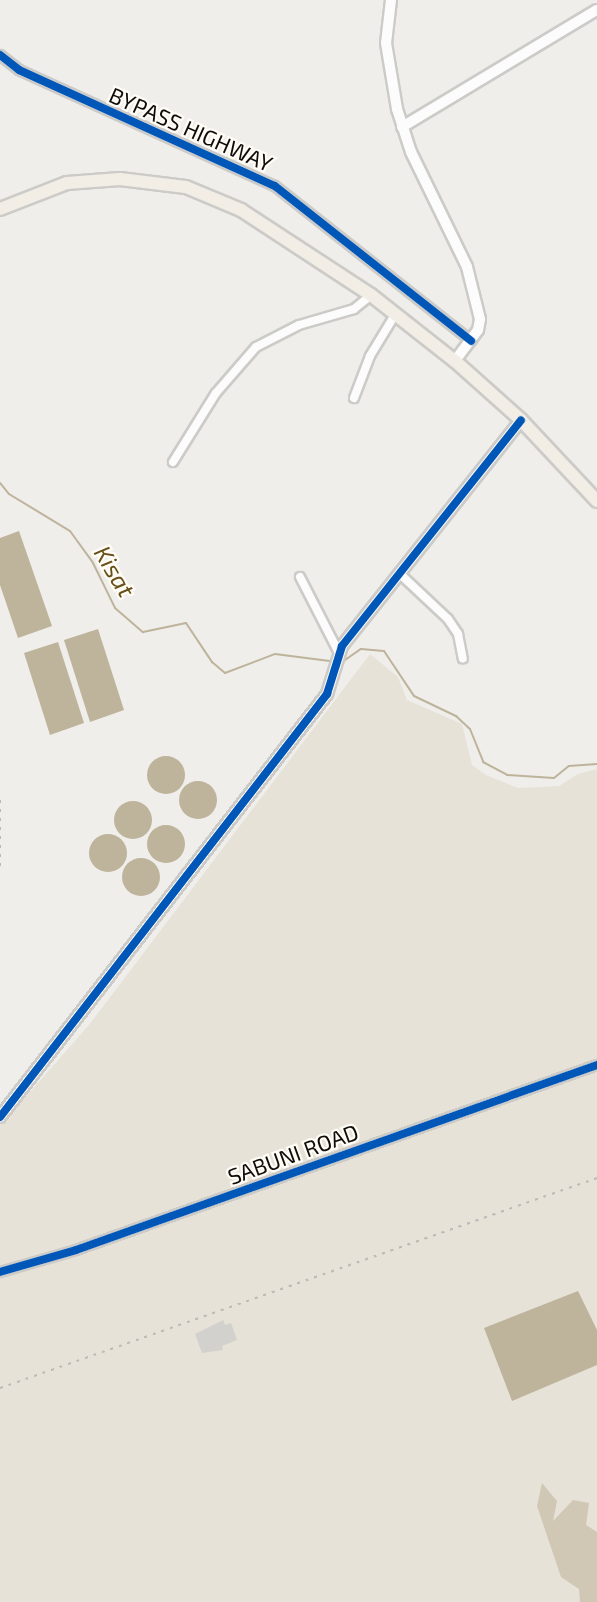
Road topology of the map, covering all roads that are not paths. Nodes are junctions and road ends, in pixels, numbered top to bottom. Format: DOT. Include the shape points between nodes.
graph roads {
  1 [pos="391,0"];
  2 [pos="597,10"];
  3 [pos="0,55"];
  4 [pos="402,127"];
  5 [pos="83,184"];
  6 [pos="0,209"];
  7 [pos="0,217"];
  8 [pos="371,295"];
  9 [pos="396,313"];
  10 [pos="471,340"];
  11 [pos="455,362"];
  12 [pos="354,398"];
  13 [pos="521,420"];
  14 [pos="173,462"];
  15 [pos="597,501"];
  16 [pos="399,573"];
  17 [pos="300,577"];
  18 [pos="339,653"];
  19 [pos="464,659"];
  20 [pos="597,1065"];
  21 [pos="0,1117"];
  22 [pos="0,1272"];
  1 -- 4 [label="street" via="386,43"];
  2 -- 4 [label="street"];
  3 -- 10 [label="street, BYPASS HIGHWAY" via="30,75 274,186"];
  4 -- 10 [label="street" via="467,267 480,319"];
  5 -- 6 [label="main road"];
  5 -- 7 [label="main road"];
  5 -- 8 [label="main road" via="107,179 160,181 214,197 288,238"];
  8 -- 9 [label="main road"];
  8 -- 14 [label="street" via="354,309 299,325 256,347 216,393"];
  9 -- 11 [label="main road"];
  9 -- 12 [label="street" via="370,356"];
  10 -- 11 [label="street"];
  11 -- 13 [label="main road"];
  13 -- 15 [label="main road"];
  13 -- 16 [label="street"];
  16 -- 18 [label="street"];
  16 -- 19 [label="street" via="448,619 458,634"];
  17 -- 18 [label="street"];
  18 -- 21 [label="street" via="327,694"];
  20 -- 22 [label="street, SABUNI ROAD" via="76,1250"];
}
